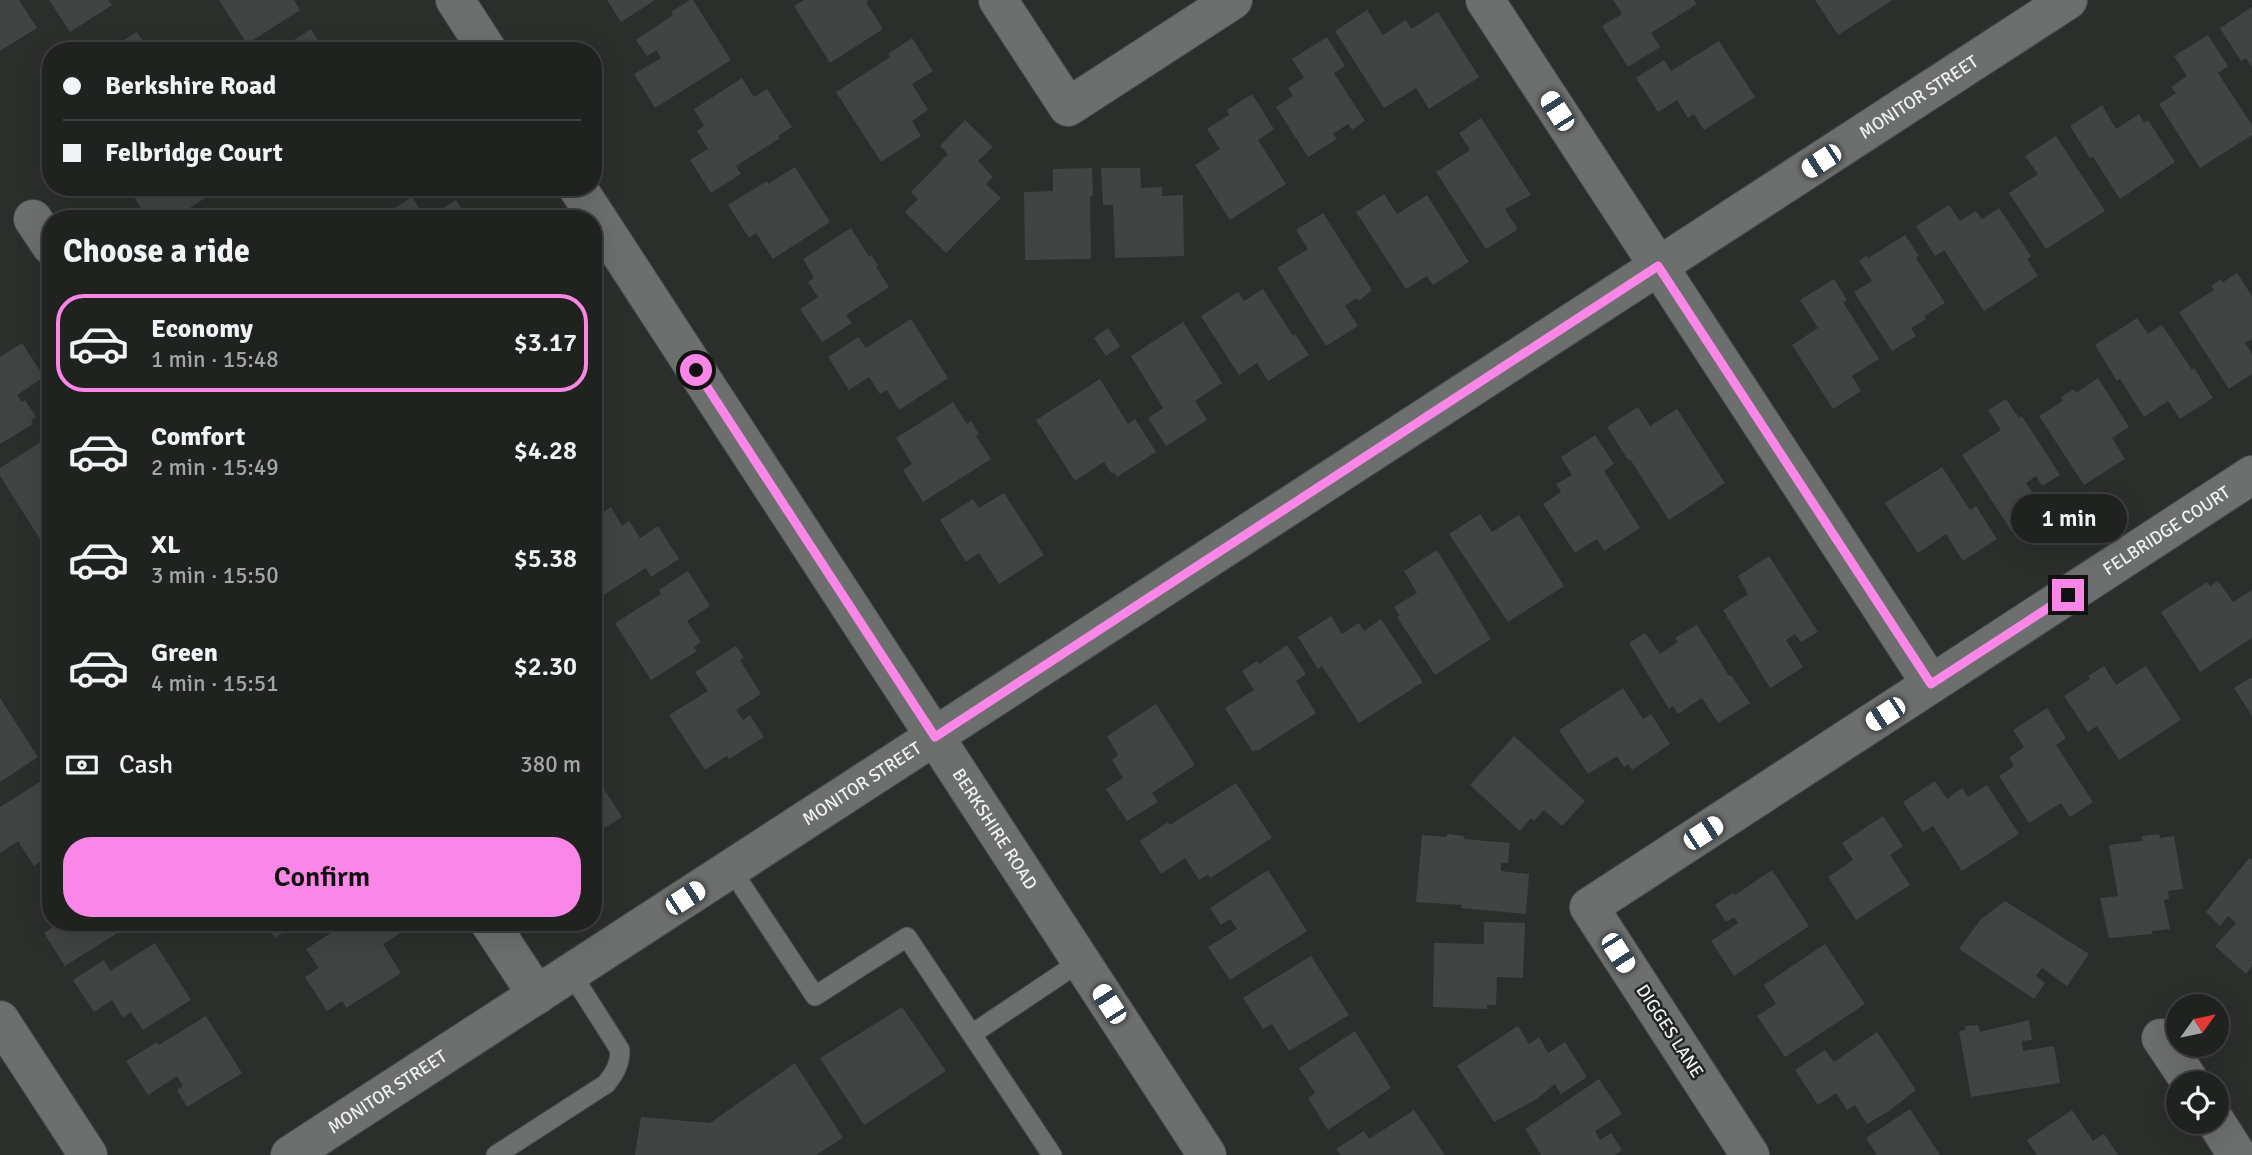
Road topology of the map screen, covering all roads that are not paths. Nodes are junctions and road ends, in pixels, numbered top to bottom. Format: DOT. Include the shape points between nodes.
graph roads {
  1 [pos="455,0"];
  2 [pos="998,0"];
  3 [pos="1233,0"];
  4 [pos="1485,0"];
  5 [pos="2056,3"];
  6 [pos="482,42"];
  7 [pos="602,225"];
  8 [pos="1658,266"];
  9 [pos="2252,475"];
  10 [pos="1931,684"];
  11 [pos="935,737"];
  12 [pos="731,869"];
  13 [pos="1589,907"];
  14 [pos="495,931"];
  15 [pos="1081,961"];
  16 [pos="571,973"];
  17 [pos="537,995"];
  18 [pos="0,1020"];
  19 [pos="972,1034"];
  20 [pos="2161,1038"];
  21 [pos="2183,1071"];
  22 [pos="2224,1134"];
  23 [pos="88,1155"];
  24 [pos="290,1155"];
  25 [pos="496,1155"];
  26 [pos="1052,1155"];
  27 [pos="1207,1155"];
  28 [pos="1750,1155"];
  29 [pos="2238,1155"];
  1 -- 6 [label="street"];
  2 -- 3 [label="street" via="1068,107"];
  4 -- 8 [label="street"];
  5 -- 8 [label="street, MONITOR STREET"];
  7 -- 11 [label="street, BERKSHIRE ROAD"];
  8 -- 10 [label="street"];
  8 -- 11 [label="street, MONITOR STREET"];
  9 -- 10 [label="street, FELBRIDGE COURT"];
  10 -- 13 [label="street, FELBRIDGE COURT"];
  11 -- 12 [label="street, MONITOR STREET"];
  11 -- 15 [label="street, BERKSHIRE ROAD"];
  12 -- 16 [label="street, MONITOR STREET"];
  12 -- 19 [label="lane" via="815,996 907,937"];
  13 -- 28 [label="street, DIGGES LANE"];
  14 -- 17 [label="street"];
  15 -- 19 [label="lane"];
  15 -- 27 [label="street, BERKSHIRE ROAD"];
  16 -- 17 [label="street, MONITOR STREET"];
  16 -- 25 [label="lane" via="620,1050 620,1060 606,1084"];
  17 -- 24 [label="street, MONITOR STREET"];
  18 -- 23 [label="street"];
  19 -- 26 [label="lane"];
  20 -- 21 [label="street"];
  22 -- 29 [label="street"];
}
